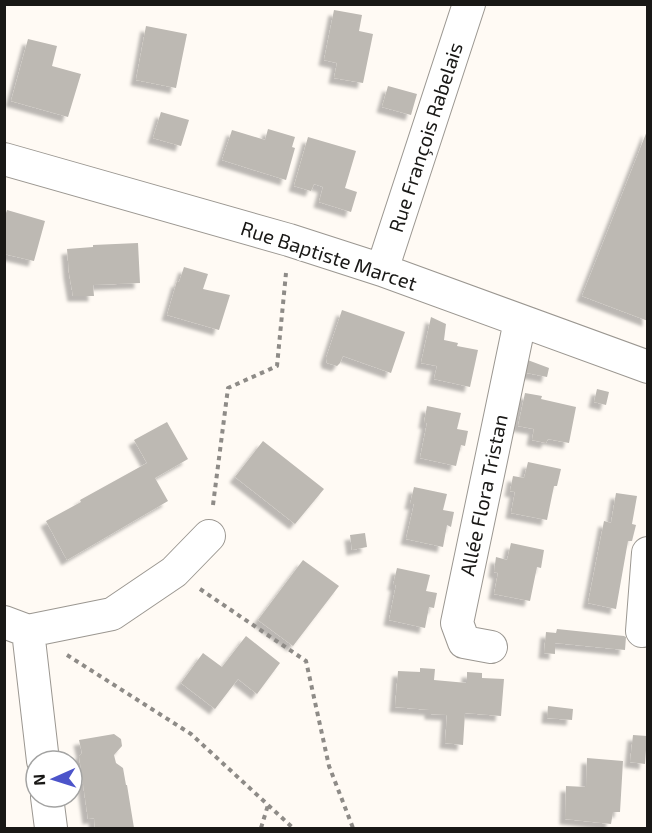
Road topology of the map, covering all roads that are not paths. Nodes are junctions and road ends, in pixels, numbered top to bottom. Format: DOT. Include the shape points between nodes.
graph roads {
  1 [pos="469,4"];
  2 [pos="4,159"];
  3 [pos="382,270"];
  4 [pos="520,321"];
  5 [pos="648,367"];
  6 [pos="209,536"];
  7 [pos="648,553"];
  8 [pos="16,626"];
  9 [pos="642,631"];
  10 [pos="490,647"];
  11 [pos="41,749"];
  12 [pos="49,809"];
  13 [pos="51,828"];
  1 -- 3 [label="street, Rue François Rabelais"];
  2 -- 3 [label="street, Rue Baptiste Marcet"];
  3 -- 4 [label="street, Rue Baptiste Marcet"];
  4 -- 5 [label="street, Rue Baptiste Marcet"];
  4 -- 10 [label="street, Allée Flora Tristan" via="457,623 464,642"];
  6 -- 8 [label="street" via="174,572 111,614"];
  7 -- 9 [label="street"];
  8 -- 11 [label="street"];
  12 -- 13 [label="street"];
}
